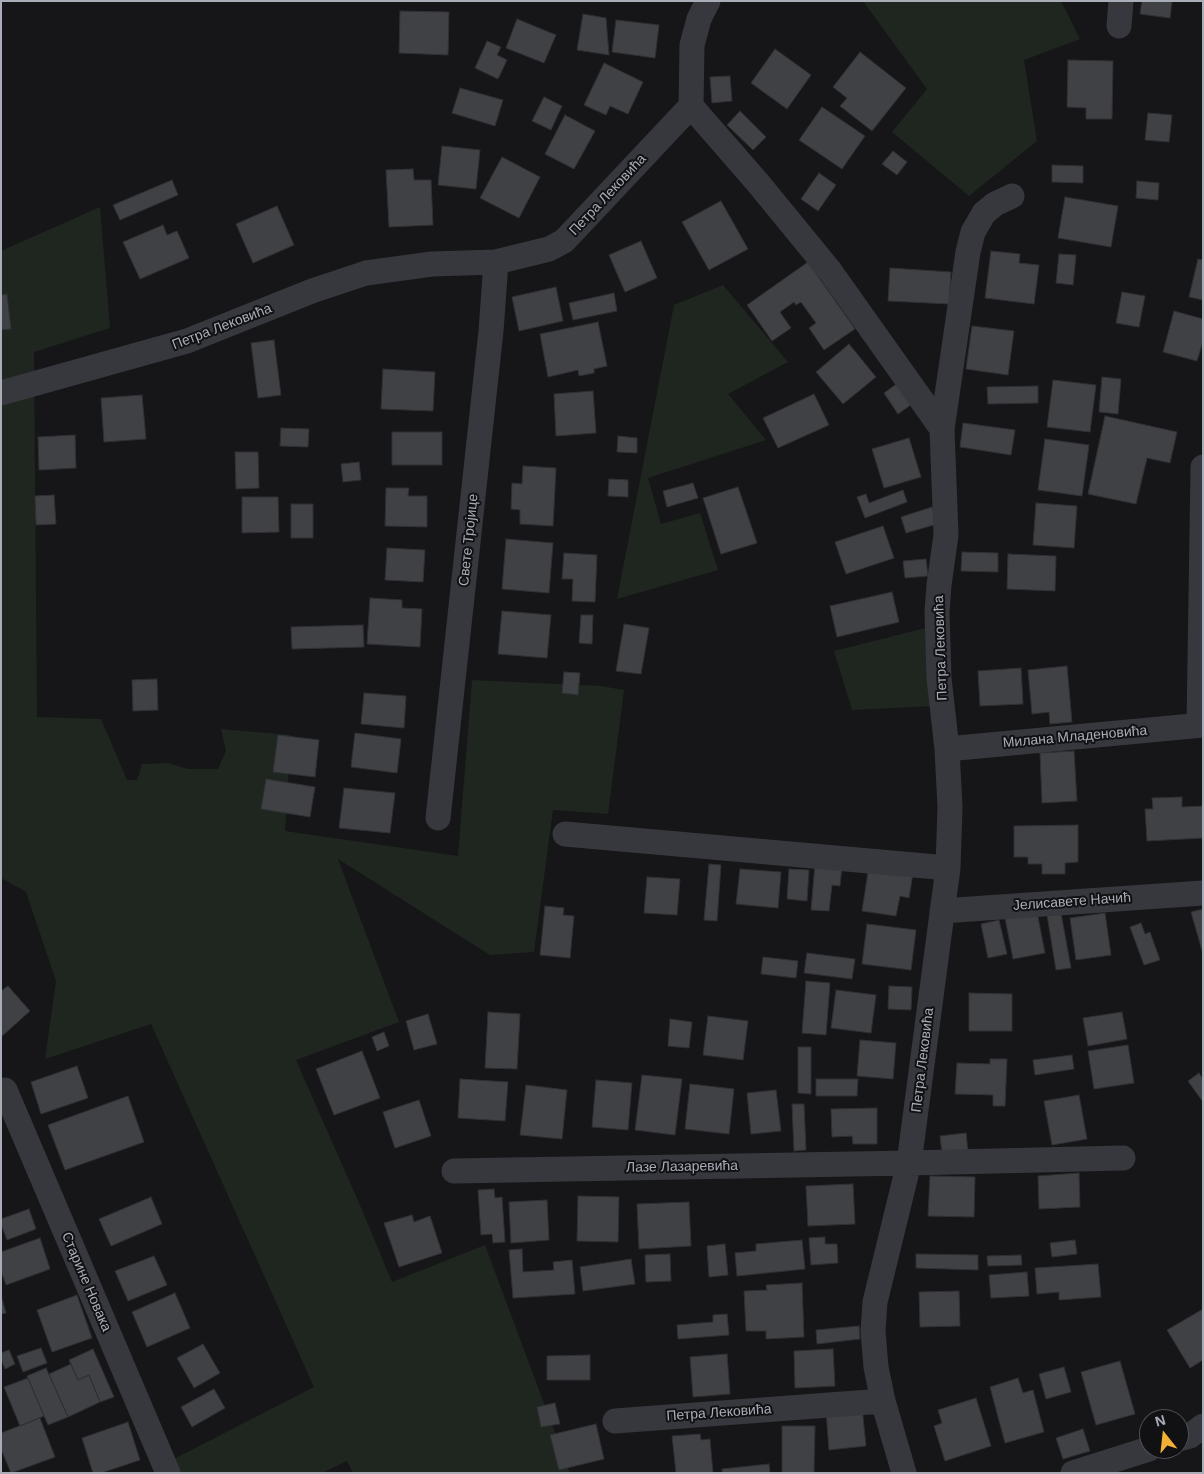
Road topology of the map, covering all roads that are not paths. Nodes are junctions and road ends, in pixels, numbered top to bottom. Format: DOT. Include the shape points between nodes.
graph roads {
  1 [pos="708,1"];
  2 [pos="1121,1"];
  3 [pos="1119,26"];
  4 [pos="691,106"];
  5 [pos="1012,196"];
  6 [pos="496,262"];
  7 [pos="1,393"];
  8 [pos="942,429"];
  9 [pos="1203,467"];
  10 [pos="1201,725"];
  11 [pos="947,749"];
  12 [pos="438,818"];
  13 [pos="565,834"];
  14 [pos="948,868"];
  15 [pos="1203,893"];
  16 [pos="942,911"];
  17 [pos="5,1090"];
  18 [pos="1123,1158"];
  19 [pos="909,1163"];
  20 [pos="454,1171"];
  21 [pos="883,1401"];
  22 [pos="615,1421"];
  23 [pos="1203,1426"];
  24 [pos="1189,1436"];
  25 [pos="1139,1452"];
  26 [pos="168,1473"];
  27 [pos="904,1473"];
  28 [pos="1073,1473"];
  1 -- 4 [label="street" via="692,45"];
  2 -- 3 [label="street"];
  4 -- 6 [label="street, Петра Лековића" via="564,241 549,249"];
  4 -- 8 [label="street" via="830,271"];
  5 -- 8 [label="street, Петра Лековића" via="984,213 973,232"];
  6 -- 7 [label="street, Петра Лековића" via="432,264 366,273 340,280 166,348"];
  6 -- 12 [label="street, Свете Тројице"];
  8 -- 11 [label="street, Петра Лековића" via="946,535 937,612 939,678"];
  9 -- 10 [label="street"];
  10 -- 11 [label="street, Милана Младеновића"];
  11 -- 14 [label="street, Петра Лековића" via="950,807"];
  13 -- 14 [label="street"];
  14 -- 16 [label="street, Петра Лековића"];
  15 -- 16 [label="street, Јелисавете Начић"];
  16 -- 19 [label="street, Петра Лековића"];
  17 -- 26 [label="street, Старине Новака"];
  18 -- 19 [label="street"];
  19 -- 20 [label="street, Лазе Лазаревића"];
  19 -- 21 [label="street, Петра Лековића" via="874,1302 876,1367"];
  21 -- 22 [label="street, Петра Лековића"];
  21 -- 27 [label="street, Петра Лековића"];
  23 -- 24 [label="street"];
  25 -- 28 [label="street"];
}
